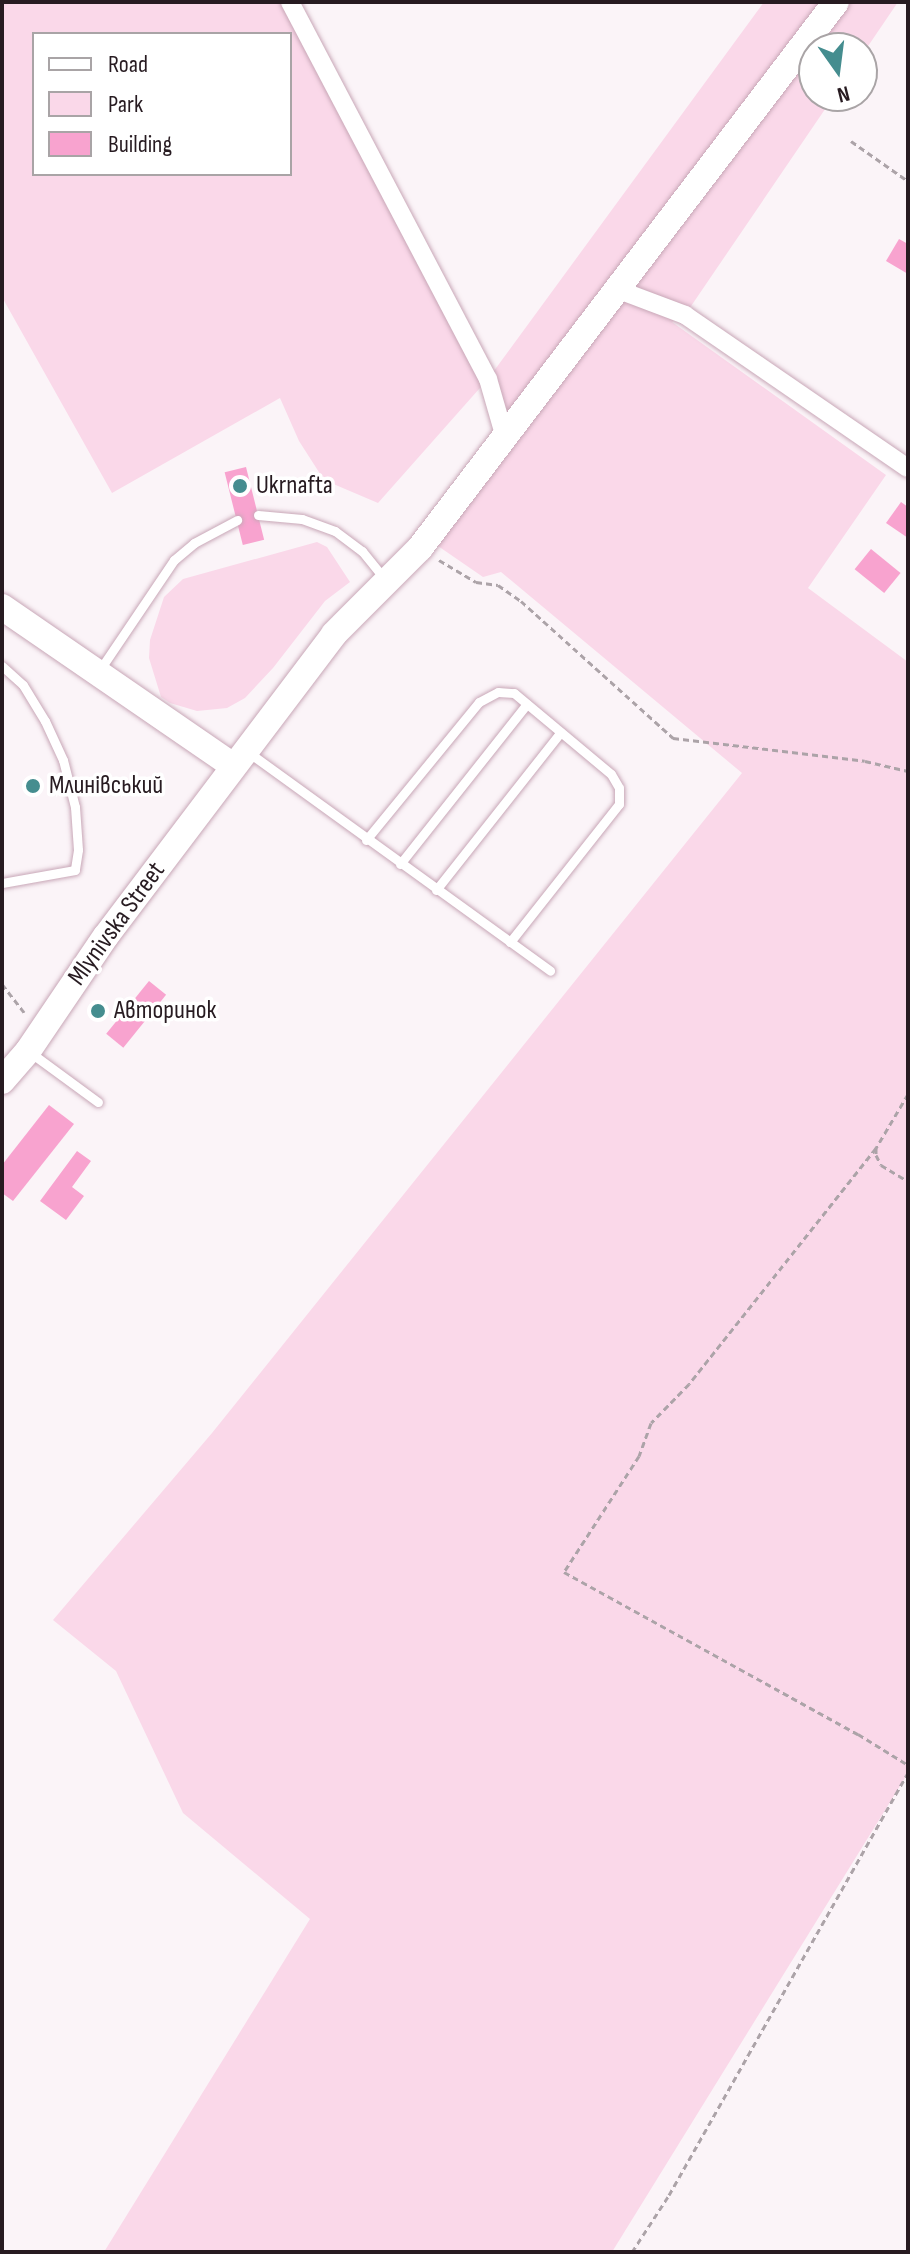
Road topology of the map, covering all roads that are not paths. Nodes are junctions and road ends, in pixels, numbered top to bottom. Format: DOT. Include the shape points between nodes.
graph roads {
  1 [pos="290,2"];
  2 [pos="836,2"];
  3 [pos="619,290"];
  4 [pos="505,438"];
  5 [pos="908,468"];
  6 [pos="258,515"];
  7 [pos="237,520"];
  8 [pos="388,581"];
  9 [pos="2,607"];
  10 [pos="2,666"];
  11 [pos="96,673"];
  12 [pos="527,704"];
  13 [pos="561,732"];
  14 [pos="239,758"];
  15 [pos="366,840"];
  16 [pos="400,864"];
  17 [pos="2,883"];
  18 [pos="436,890"];
  19 [pos="510,942"];
  20 [pos="550,971"];
  21 [pos="28,1051"];
  22 [pos="2,1081"];
  23 [pos="98,1102"];
  1 -- 4 [label="street" via="488,379"];
  2 -- 3 [label="main road, Mlynivska Street" via="702,173"];
  3 -- 4 [label="main road, Mlynivska Street"];
  3 -- 5 [label="street" via="685,315"];
  4 -- 8 [label="main road, Mlynivska Street"];
  6 -- 8 [label="lane" via="302,519 335,531"];
  7 -- 11 [label="lane" via="174,560"];
  8 -- 14 [label="main road, Mlynivska Street" via="334,634"];
  9 -- 11 [label="main road"];
  10 -- 17 [label="lane" via="23,685 63,760 75,807 78,850 75,870"];
  11 -- 14 [label="main road"];
  12 -- 13 [label="lane"];
  12 -- 15 [label="lane" via="514,693 498,692 479,702"];
  12 -- 16 [label="lane"];
  13 -- 18 [label="lane"];
  13 -- 19 [label="lane" via="611,774 619,788 619,804"];
  14 -- 15 [label="lane"];
  14 -- 21 [label="main road, Mlynivska Street"];
  15 -- 16 [label="lane"];
  16 -- 18 [label="lane"];
  18 -- 19 [label="lane"];
  19 -- 20 [label="lane"];
  21 -- 22 [label="main road, Mlynivska Street"];
  21 -- 23 [label="lane"];
}
